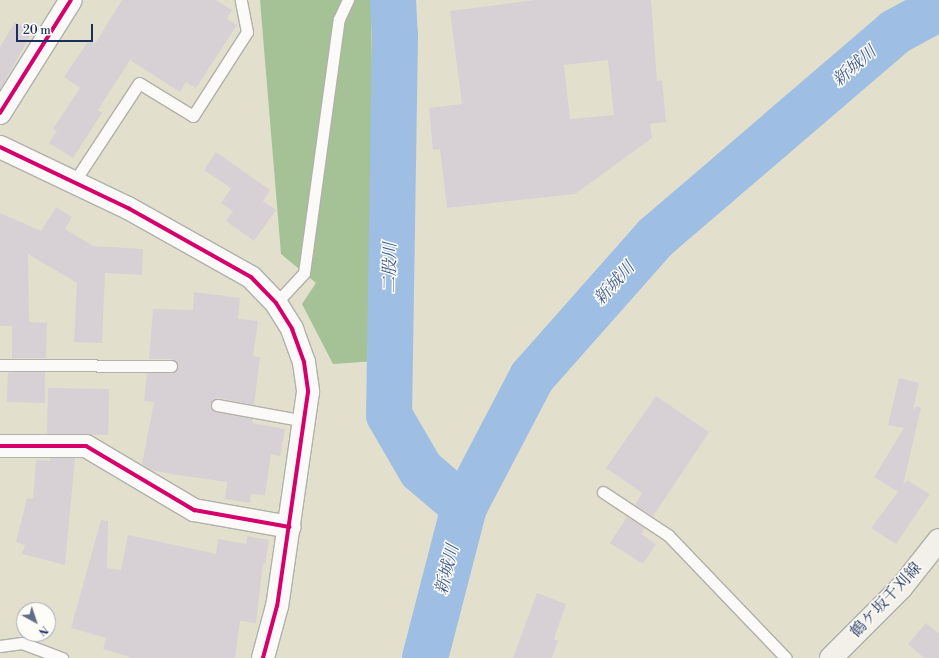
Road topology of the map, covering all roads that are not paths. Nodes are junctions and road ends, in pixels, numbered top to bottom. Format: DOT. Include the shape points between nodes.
graph roads {
  1 [pos="71,0"];
  2 [pos="241,0"];
  3 [pos="348,0"];
  4 [pos="0,113"];
  5 [pos="0,147"];
  6 [pos="74,182"];
  7 [pos="276,303"];
  8 [pos="0,364"];
  9 [pos="171,366"];
  10 [pos="217,405"];
  11 [pos="305,421"];
  12 [pos="0,446"];
  13 [pos="603,492"];
  14 [pos="290,527"];
  15 [pos="939,540"];
  16 [pos="0,646"];
  17 [pos="62,658"];
  18 [pos="263,658"];
  19 [pos="786,658"];
  20 [pos="831,658"];
  1 -- 4 [label="street"];
  2 -- 6 [label="lane" via="247,32 193,116 139,82"];
  3 -- 7 [label="lane" via="339,19 304,273"];
  5 -- 6 [label="street"];
  6 -- 7 [label="street" via="128,208 251,276"];
  7 -- 11 [label="street" via="292,329 304,362 308,392"];
  8 -- 9 [label="lane"];
  10 -- 11 [label="lane"];
  11 -- 14 [label="street"];
  12 -- 14 [label="street" via="86,446 194,510"];
  13 -- 19 [label="lane" via="668,535"];
  14 -- 18 [label="street" via="277,606"];
  15 -- 20 [label="main road, 鶴ケ坂千刈線" via="901,588"];
  16 -- 17 [label="lane" via="22,643"];
}
